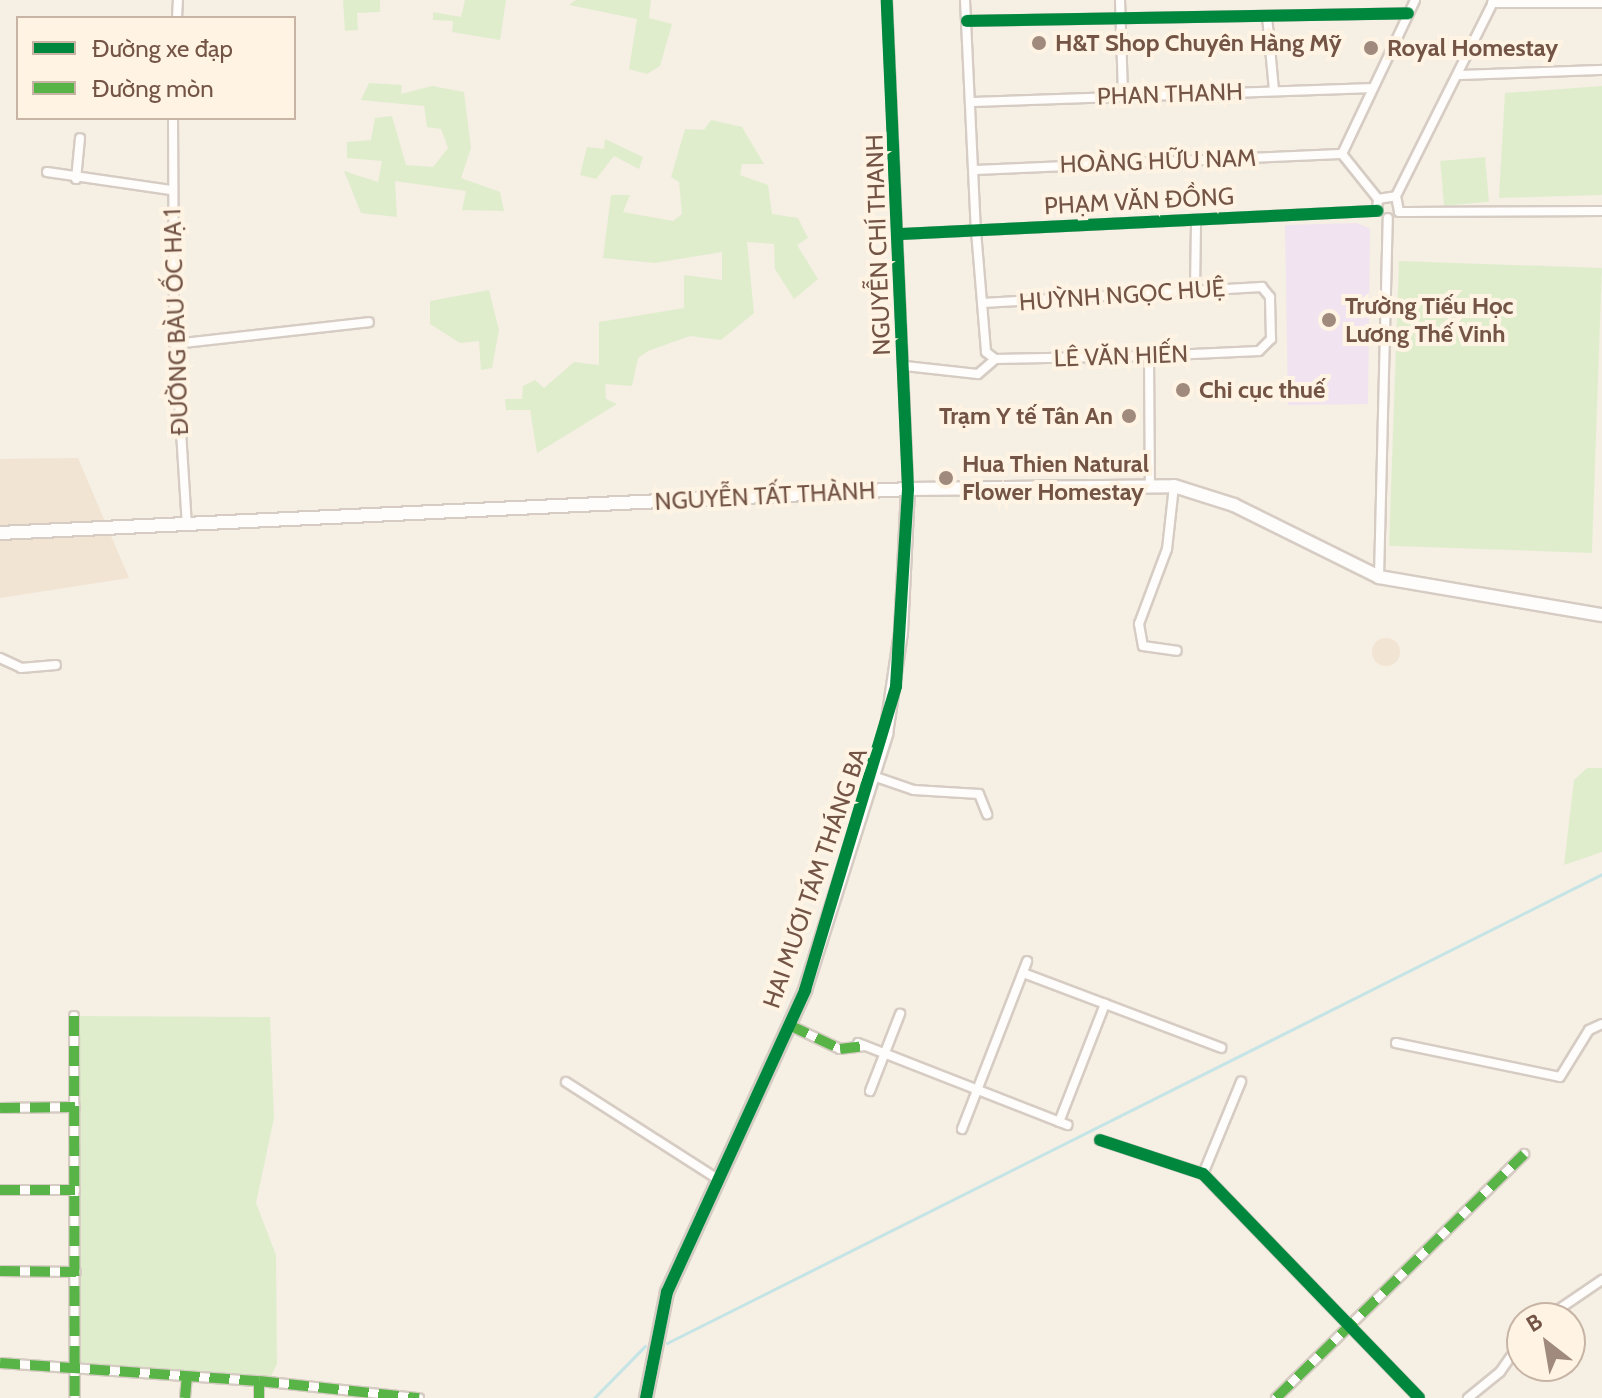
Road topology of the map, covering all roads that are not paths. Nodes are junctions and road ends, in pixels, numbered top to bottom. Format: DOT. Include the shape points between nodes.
graph roads {
  1 [pos="887,0"];
  2 [pos="965,0"];
  3 [pos="1120,0"];
  4 [pos="1415,0"];
  5 [pos="1493,1"];
  6 [pos="1602,3"];
  7 [pos="1408,13"];
  8 [pos="1267,16"];
  9 [pos="1121,18"];
  10 [pos="967,21"];
  11 [pos="1602,70"];
  12 [pos="1458,75"];
  13 [pos="1370,88"];
  14 [pos="1274,90"];
  15 [pos="1123,95"];
  16 [pos="970,102"];
  17 [pos="173,120"];
  18 [pos="80,138"];
  19 [pos="1342,154"];
  20 [pos="974,170"];
  21 [pos="47,172"];
  22 [pos="76,179"];
  23 [pos="171,190"];
  24 [pos="1396,196"];
  25 [pos="1378,199"];
  26 [pos="1377,211"];
  27 [pos="1602,211"];
  28 [pos="1399,212"];
  29 [pos="1388,218"];
  30 [pos="1196,222"];
  31 [pos="976,231"];
  32 [pos="902,234"];
  33 [pos="1195,289"];
  34 [pos="982,303"];
  35 [pos="369,322"];
  36 [pos="174,344"];
  37 [pos="1259,351"];
  38 [pos="1149,356"];
  39 [pos="995,359"];
  40 [pos="905,366"];
  41 [pos="1150,485"];
  42 [pos="1174,486"];
  43 [pos="908,489"];
  44 [pos="187,525"];
  45 [pos="0,533"];
  46 [pos="1379,577"];
  47 [pos="1602,615"];
  48 [pos="1177,651"];
  49 [pos="0,658"];
  50 [pos="56,665"];
  51 [pos="873,776"];
  52 [pos="987,814"];
  53 [pos="1027,961"];
  54 [pos="1023,973"];
  55 [pos="1105,1004"];
  56 [pos="900,1014"];
  57 [pos="74,1016"];
  58 [pos="1602,1024"];
  59 [pos="789,1025"];
  60 [pos="1396,1043"];
  61 [pos="1221,1048"];
  62 [pos="884,1054"];
  63 [pos="566,1082"];
  64 [pos="1241,1082"];
  65 [pos="978,1090"];
  66 [pos="870,1091"];
  67 [pos="75,1107"];
  68 [pos="0,1108"];
  69 [pos="962,1129"];
  70 [pos="1100,1140"];
  71 [pos="1524,1154"];
  72 [pos="1203,1174"];
  73 [pos="716,1178"];
  74 [pos="0,1190"];
  75 [pos="75,1190"];
  76 [pos="0,1271"];
  77 [pos="76,1272"];
  78 [pos="1602,1280"];
  79 [pos="1570,1302"];
  80 [pos="1349,1325"];
  81 [pos="0,1363"];
  82 [pos="1506,1363"];
  83 [pos="76,1367"];
  84 [pos="187,1377"];
  85 [pos="259,1381"];
  86 [pos="75,1398"];
  87 [pos="185,1398"];
  88 [pos="259,1398"];
  89 [pos="419,1398"];
  90 [pos="646,1398"];
  91 [pos="1276,1398"];
  92 [pos="1419,1398"];
  93 [pos="1468,1398"];
  1 -- 32 [label="street, NGUYỄN CHÍ THANH"];
  2 -- 10 [label="street"];
  3 -- 9 [label="street"];
  4 -- 7 [label="street"];
  5 -- 6 [label="street"];
  5 -- 12 [label="street"];
  7 -- 8 [label="street"];
  7 -- 13 [label="street"];
  8 -- 9 [label="street"];
  8 -- 14 [label="street"];
  9 -- 10 [label="street"];
  9 -- 15 [label="street"];
  10 -- 16 [label="street"];
  11 -- 12 [label="street"];
  12 -- 24 [label="street"];
  13 -- 14 [label="street, PHAN THANH"];
  13 -- 19 [label="street"];
  14 -- 15 [label="street, PHAN THANH"];
  15 -- 16 [label="street, PHAN THANH"];
  16 -- 20 [label="street"];
  17 -- 23 [label="street, ĐƯỜNG BÀU ỐC HẠ 1"];
  18 -- 22 [label="street"];
  19 -- 20 [label="street, HOÀNG HỮU NAM"];
  19 -- 25 [label="street"];
  20 -- 31 [label="street"];
  21 -- 22 [label="street"];
  22 -- 23 [label="street"];
  23 -- 36 [label="street, ĐƯỜNG BÀU ỐC HẠ 1"];
  24 -- 25 [label="street"];
  24 -- 28 [label="street"];
  25 -- 26 [label="street"];
  26 -- 29 [label="street"];
  26 -- 30 [label="street, PHẠM VĂN ĐỒNG"];
  27 -- 28 [label="street"];
  28 -- 29 [label="street"];
  29 -- 46 [label="street"];
  30 -- 31 [label="street, PHẠM VĂN ĐỒNG"];
  30 -- 33 [label="street"];
  31 -- 32 [label="street, PHẠM VĂN ĐỒNG"];
  31 -- 34 [label="street"];
  32 -- 40 [label="street, NGUYỄN CHÍ THANH"];
  33 -- 34 [label="street, HUỲNH NGỌC HUỆ"];
  33 -- 37 [label="street, HUỲNH NGỌC HUỆ" via="1262,287 1270,297 1271,339"];
  34 -- 39 [label="street" via="986,352"];
  35 -- 36 [label="street"];
  36 -- 44 [label="street, ĐƯỜNG BÀU ỐC HẠ 1"];
  37 -- 38 [label="street, LÊ VĂN HIẾN"];
  38 -- 39 [label="street, LÊ VĂN HIẾN"];
  38 -- 41 [label="street"];
  39 -- 40 [label="street, LÊ VĂN HIẾN" via="978,374"];
  40 -- 43 [label="street, NGUYỄN CHÍ THANH"];
  41 -- 42 [label="main road, NGUYỄN TẤT THÀNH"];
  41 -- 43 [label="main road, NGUYỄN TẤT THÀNH"];
  42 -- 46 [label="main road, NGUYỄN TẤT THÀNH" via="1234,505"];
  42 -- 48 [label="street" via="1167,549 1139,624 1143,646"];
  43 -- 44 [label="main road, NGUYỄN TẤT THÀNH"];
  43 -- 51 [label="main road, HAI MƯƠI TÁM THÁNG BA" via="896,686"];
  44 -- 45 [label="main road, NGUYỄN TẤT THÀNH"];
  46 -- 47 [label="main road, NGUYỄN TẤT THÀNH"];
  49 -- 50 [label="street" via="21,668"];
  51 -- 52 [label="street" via="914,790 979,794"];
  51 -- 59 [label="main road, HAI MƯƠI TÁM THÁNG BA"];
  53 -- 54 [label="street"];
  54 -- 55 [label="street"];
  54 -- 65 [label="street"];
  55 -- 61 [label="street"];
  55 -- 65 [label="street" via="1063,1123"];
  56 -- 62 [label="street"];
  57 -- 67 [label="street"];
  58 -- 60 [label="street" via="1589,1030 1560,1077"];
  59 -- 62 [label="street" via="840,1049 861,1045"];
  59 -- 73 [label="main road, HAI MƯƠI TÁM THÁNG BA"];
  62 -- 65 [label="street"];
  62 -- 66 [label="street"];
  63 -- 73 [label="street"];
  64 -- 72 [label="street"];
  65 -- 69 [label="street"];
  67 -- 68 [label="street"];
  67 -- 75 [label="street"];
  70 -- 72 [label="street"];
  71 -- 80 [label="street"];
  72 -- 80 [label="street"];
  73 -- 90 [label="main road, HAI MƯƠI TÁM THÁNG BA" via="667,1292"];
  74 -- 75 [label="street"];
  75 -- 77 [label="street"];
  76 -- 77 [label="street"];
  77 -- 83 [label="street"];
  78 -- 79 [label="street"];
  80 -- 91 [label="street"];
  80 -- 92 [label="street"];
  81 -- 83 [label="street"];
  82 -- 93 [label="street"];
  83 -- 84 [label="street"];
  83 -- 86 [label="street"];
  84 -- 85 [label="street"];
  84 -- 87 [label="street"];
  85 -- 88 [label="street"];
  85 -- 89 [label="street"];
}
